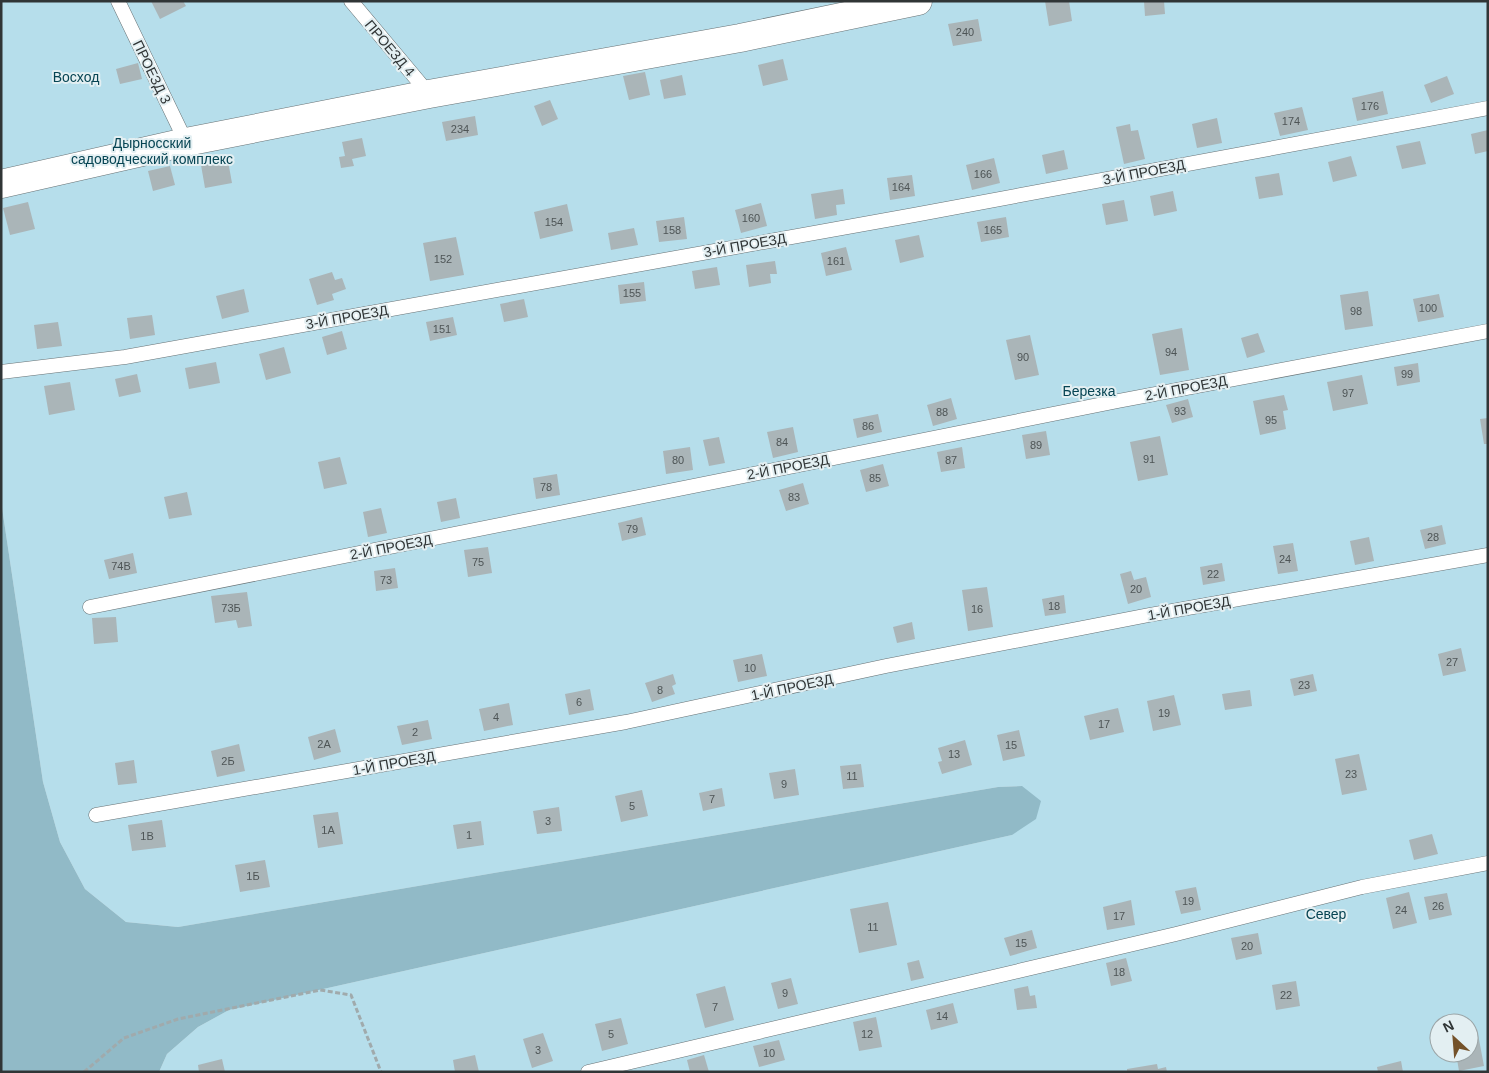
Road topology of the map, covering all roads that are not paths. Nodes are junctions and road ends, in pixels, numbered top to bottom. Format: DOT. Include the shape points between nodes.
graph roads {
  1 [pos="118,1"];
  2 [pos="351,1"];
  3 [pos="918,1"];
  4 [pos="429,94"];
  5 [pos="1488,108"];
  6 [pos="186,142"];
  7 [pos="1,184"];
  8 [pos="1488,331"];
  9 [pos="1,372"];
  10 [pos="1488,555"];
  11 [pos="90,607"];
  12 [pos="96,815"];
  13 [pos="1488,863"];
  14 [pos="588,1072"];
  1 -- 6 [label="lane, ПРОЕЗД 3"];
  2 -- 4 [label="lane, ПРОЕЗД 4"];
  3 -- 4 [label="street" via="740,38"];
  4 -- 6 [label="street"];
  5 -- 9 [label="lane, 3-Й ПРОЕЗД" via="124,357"];
  6 -- 7 [label="street"];
  8 -- 11 [label="lane, 2-Й ПРОЕЗД" via="1118,401"];
  10 -- 12 [label="lane, 1-Й ПРОЕЗД" via="886,666 626,722"];
  13 -- 14 [label="lane" via="1362,887"];
}
